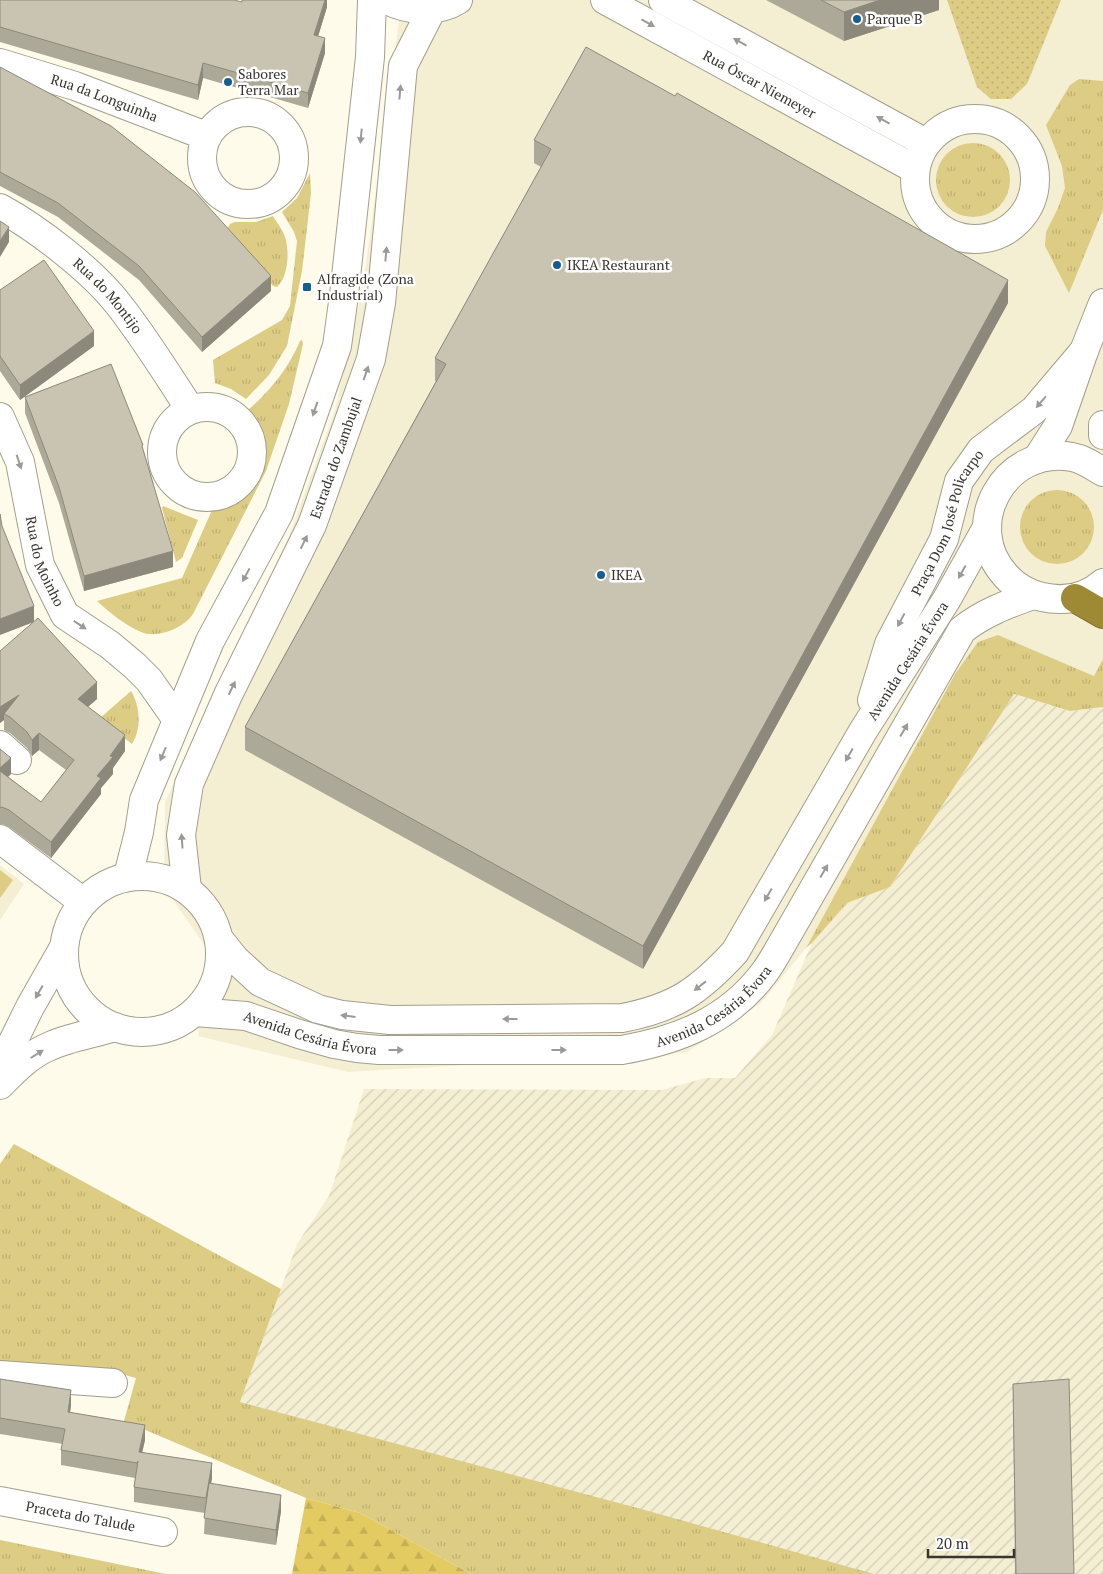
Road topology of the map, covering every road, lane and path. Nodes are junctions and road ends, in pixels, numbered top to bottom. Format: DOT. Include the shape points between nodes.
graph roads {
  1 [pos="372,0"];
  2 [pos="387,0"];
  3 [pos="458,0"];
  4 [pos="605,0"];
  5 [pos="663,0"];
  6 [pos="432,9"];
  7 [pos="0,63"];
  8 [pos="206,136"];
  9 [pos="926,143"];
  10 [pos="915,169"];
  11 [pos="0,208"];
  12 [pos="1103,303"];
  13 [pos="1084,351"];
  14 [pos="190,410"];
  15 [pos="0,417"];
  16 [pos="1103,425"];
  17 [pos="1103,435"];
  18 [pos="1037,459"];
  19 [pos="1103,472"];
  20 [pos="986,529"];
  21 [pos="1103,583"];
  22 [pos="1033,595"];
  23 [pos="1075,598"];
  24 [pos="1103,614"];
  25 [pos="177,720"];
  26 [pos="863,731"];
  27 [pos="0,839"];
  28 [pos="128,876"];
  29 [pos="187,889"];
  30 [pos="82,902"];
  31 [pos="220,939"];
  32 [pos="64,950"];
  33 [pos="195,1012"];
  34 [pos="115,1027"];
  35 [pos="0,1068"];
  36 [pos="0,1085"];
  37 [pos="0,1375"];
  38 [pos="113,1383"];
  39 [pos="0,1501"];
  40 [pos="163,1532"];
  1 -- 25 [label="street, one-way" via="368,77 337,346 279,513 210,642"];
  2 -- 6 [label="street" via="400,7"];
  3 -- 6 [label="street"];
  4 -- 10 [label="street, Rua Óscar Niemeyer, one-way"];
  9 -- 5 [label="street, Rua Óscar Niemeyer, one-way"];
  29 -- 6 [label="street, Estrada do Zambujal, one-way" via="181,835 189,784 228,695 312,525 371,359 381,303 403,66"];
  7 -- 8 [label="street, Rua da Longuinha" via="75,86"];
  9 -- 10 [label="street"];
  9 -- 10 [label="street" via="946,125 960,120 980,118 998,123 1015,134 1034,164 1032,199 1011,228 995,236 978,239 960,237 943,230 920,204 915,187"];
  11 -- 14 [label="street, Rua do Montijo" via="32,228 85,270 118,304"];
  12 -- 13 [label="street"];
  13 -- 18 [label="street" via="1058,426"];
  13 -- 26 [label="street, Praça Dom José Policarpo, one-way" via="1034,410 981,450 959,481 944,539 889,644"];
  15 -- 25 [label="street, Rua do Moinho, one-way" via="20,462 40,565 65,615 136,666"];
  16 -- 17 [label="street"];
  18 -- 19 [label="street" via="1072,457"];
  18 -- 20 [label="street" via="1006,478 995,494"];
  20 -- 22 [label="street" via="990,550 1000,569 1014,585"];
  20 -- 26 [label="street, Avenida Cesária Évora, one-way" via="947,599"];
  21 -- 23 [label="street"];
  22 -- 23 [label="street" via="1054,600"];
  33 -- 22 [label="street, Avenida Cesária Évora, one-way" via="246,1016 334,1044 379,1050 622,1050 652,1045 705,1025 746,994 764,974 962,630 987,613"];
  23 -- 24 [label="highway"];
  25 -- 28 [label="street, one-way" via="144,800"];
  26 -- 31 [label="street, Avenida Cesária Évora, one-way" via="735,952 700,987 664,1008 622,1018 390,1020 342,1015 318,1009 260,982 235,959"];
  27 -- 30 [label="street"];
  28 -- 29 [label="street" via="162,878"];
  28 -- 30 [label="street" via="111,881"];
  29 -- 31 [label="street" via="202,903"];
  30 -- 32 [label="street" via="66,932"];
  31 -- 33 [label="street" via="217,979"];
  32 -- 34 [label="street" via="66,974 77,997 93,1015"];
  32 -- 35 [label="street, one-way" via="30,1007"];
  33 -- 34 [label="street" via="166,1029 132,1032"];
  36 -- 34 [label="street, one-way" via="47,1047"];
  37 -- 38 [label="street"];
  39 -- 40 [label="street, Praceta do Talude"];
}
